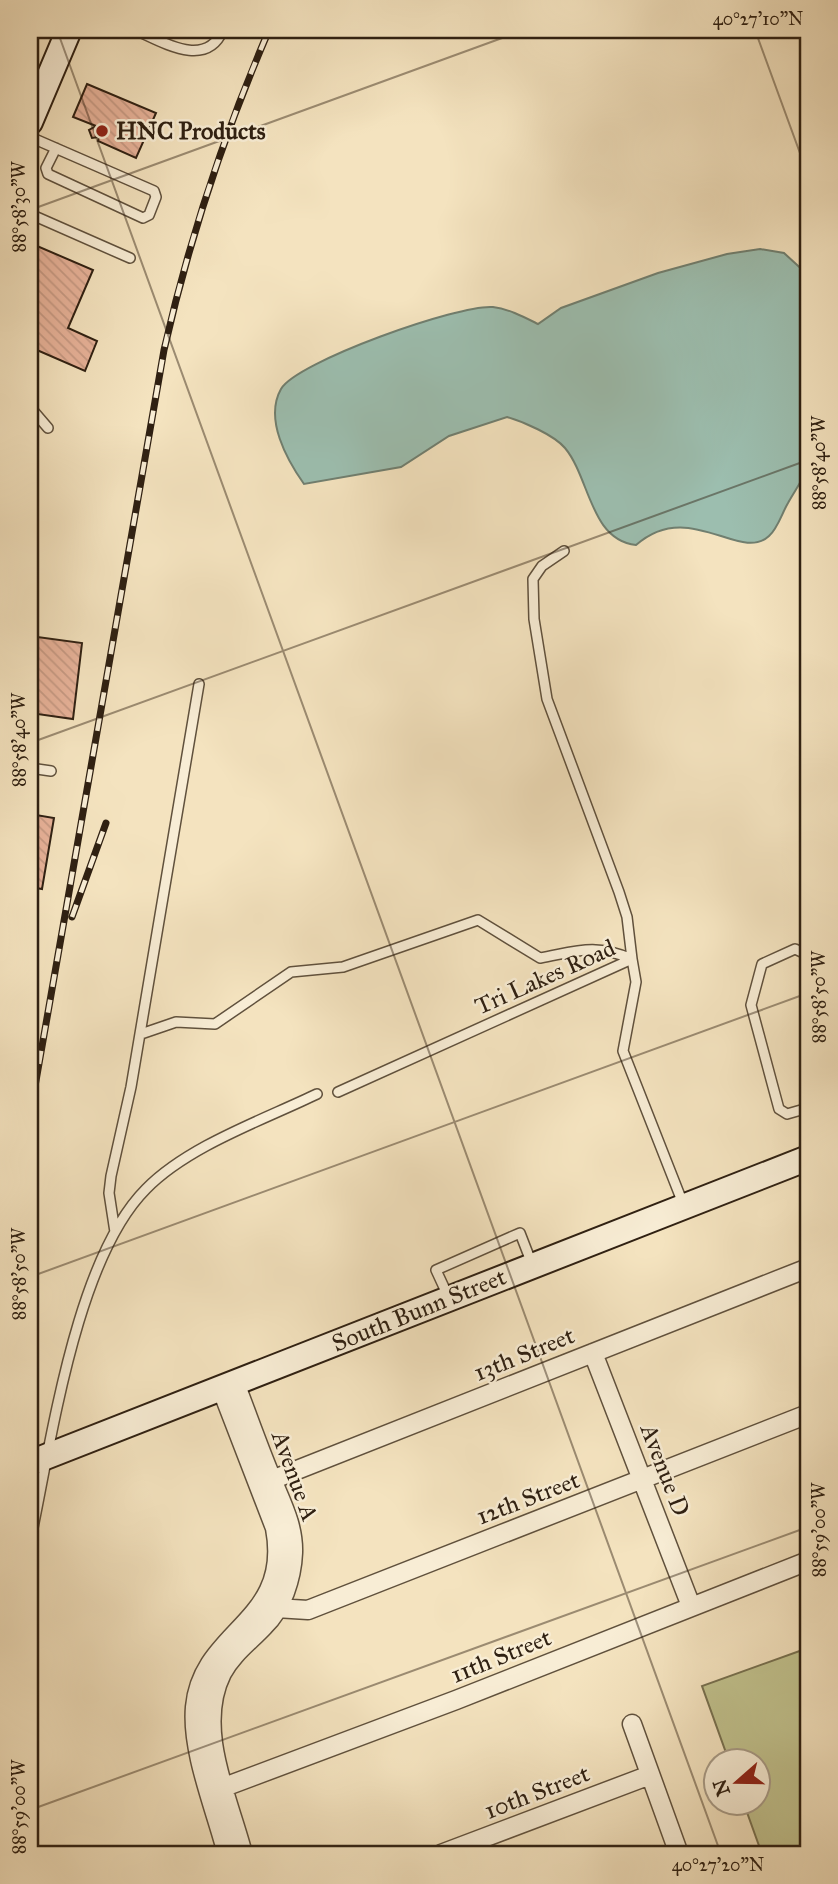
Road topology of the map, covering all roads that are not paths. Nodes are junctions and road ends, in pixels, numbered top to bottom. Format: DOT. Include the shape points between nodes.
graph roads {
  1 [pos="69,30"];
  2 [pos="135,30"];
  3 [pos="223,30"];
  4 [pos="30,122"];
  5 [pos="30,137"];
  6 [pos="55,148"];
  7 [pos="30,214"];
  8 [pos="131,258"];
  9 [pos="30,407"];
  10 [pos="48,428"];
  11 [pos="564,551"];
  12 [pos="199,684"];
  13 [pos="30,768"];
  14 [pos="51,771"];
  15 [pos="808,955"];
  16 [pos="632,959"];
  17 [pos="141,1034"];
  18 [pos="338,1092"];
  19 [pos="317,1094"];
  20 [pos="808,1108"];
  21 [pos="808,1158"];
  22 [pos="684,1206"];
  23 [pos="115,1232"];
  24 [pos="533,1265"];
  25 [pos="808,1268"];
  26 [pos="450,1298"];
  27 [pos="593,1353"];
  28 [pos="228,1386"];
  29 [pos="808,1414"];
  30 [pos="39,1460"];
  31 [pos="643,1479"];
  32 [pos="265,1483"];
  33 [pos="30,1542"];
  34 [pos="808,1561"];
  35 [pos="270,1605"];
  36 [pos="691,1606"];
  37 [pos="632,1724"];
  38 [pos="650,1775"];
  39 [pos="218,1789"];
  40 [pos="227,1854"];
  41 [pos="243,1854"];
  42 [pos="441,1854"];
  43 [pos="679,1854"];
  1 -- 4 [label="street"];
  2 -- 3 [label="lane" via="195,52 211,44"];
  5 -- 6 [label="lane"];
  6 -- 6 [label="lane" via="154,191 149,215 142,218 48,174"];
  7 -- 8 [label="lane"];
  9 -- 10 [label="lane"];
  11 -- 16 [label="lane, Tri Lakes Road" via="542,566 533,579 534,619 547,699 627,917"];
  12 -- 17 [label="lane"];
  13 -- 14 [label="lane"];
  15 -- 20 [label="lane" via="795,949 762,964 751,1005 779,1109 787,1114"];
  16 -- 17 [label="lane" via="597,948 540,958 478,920 342,967 290,972 215,1024 176,1022"];
  16 -- 18 [label="lane, Tri Lakes Road"];
  16 -- 22 [label="lane" via="636,982 623,1051"];
  17 -- 23 [label="lane" via="109,1193"];
  19 -- 23 [label="lane" via="172,1167 146,1189"];
  21 -- 22 [label="street, South Bunn Street"];
  22 -- 24 [label="street, South Bunn Street"];
  23 -- 30 [label="lane" via="87,1300"];
  24 -- 26 [label="street, South Bunn Street"];
  24 -- 26 [label="lane" via="520,1233 436,1270"];
  25 -- 27 [label="street, 13th Street"];
  26 -- 28 [label="street, South Bunn Street"];
  27 -- 31 [label="street, Avenue D"];
  27 -- 32 [label="street, 13th Street"];
  28 -- 30 [label="street, South Bunn Street"];
  28 -- 32 [label="street, Avenue A"];
  29 -- 31 [label="street, 12th Street"];
  30 -- 33 [label="lane"];
  31 -- 35 [label="street, 12th Street" via="308,1611"];
  31 -- 36 [label="street, Avenue D"];
  32 -- 35 [label="street, Avenue A" via="278,1551"];
  34 -- 36 [label="street, 11th Street"];
  35 -- 39 [label="street, Avenue A" via="215,1656 200,1687 195,1707 199,1752"];
  36 -- 39 [label="street, 11th Street"];
  37 -- 38 [label="street"];
  38 -- 42 [label="street, 10th Street"];
  38 -- 43 [label="street"];
  39 -- 40 [label="street, Avenue A"];
  39 -- 41 [label="street, Avenue A"];
}
